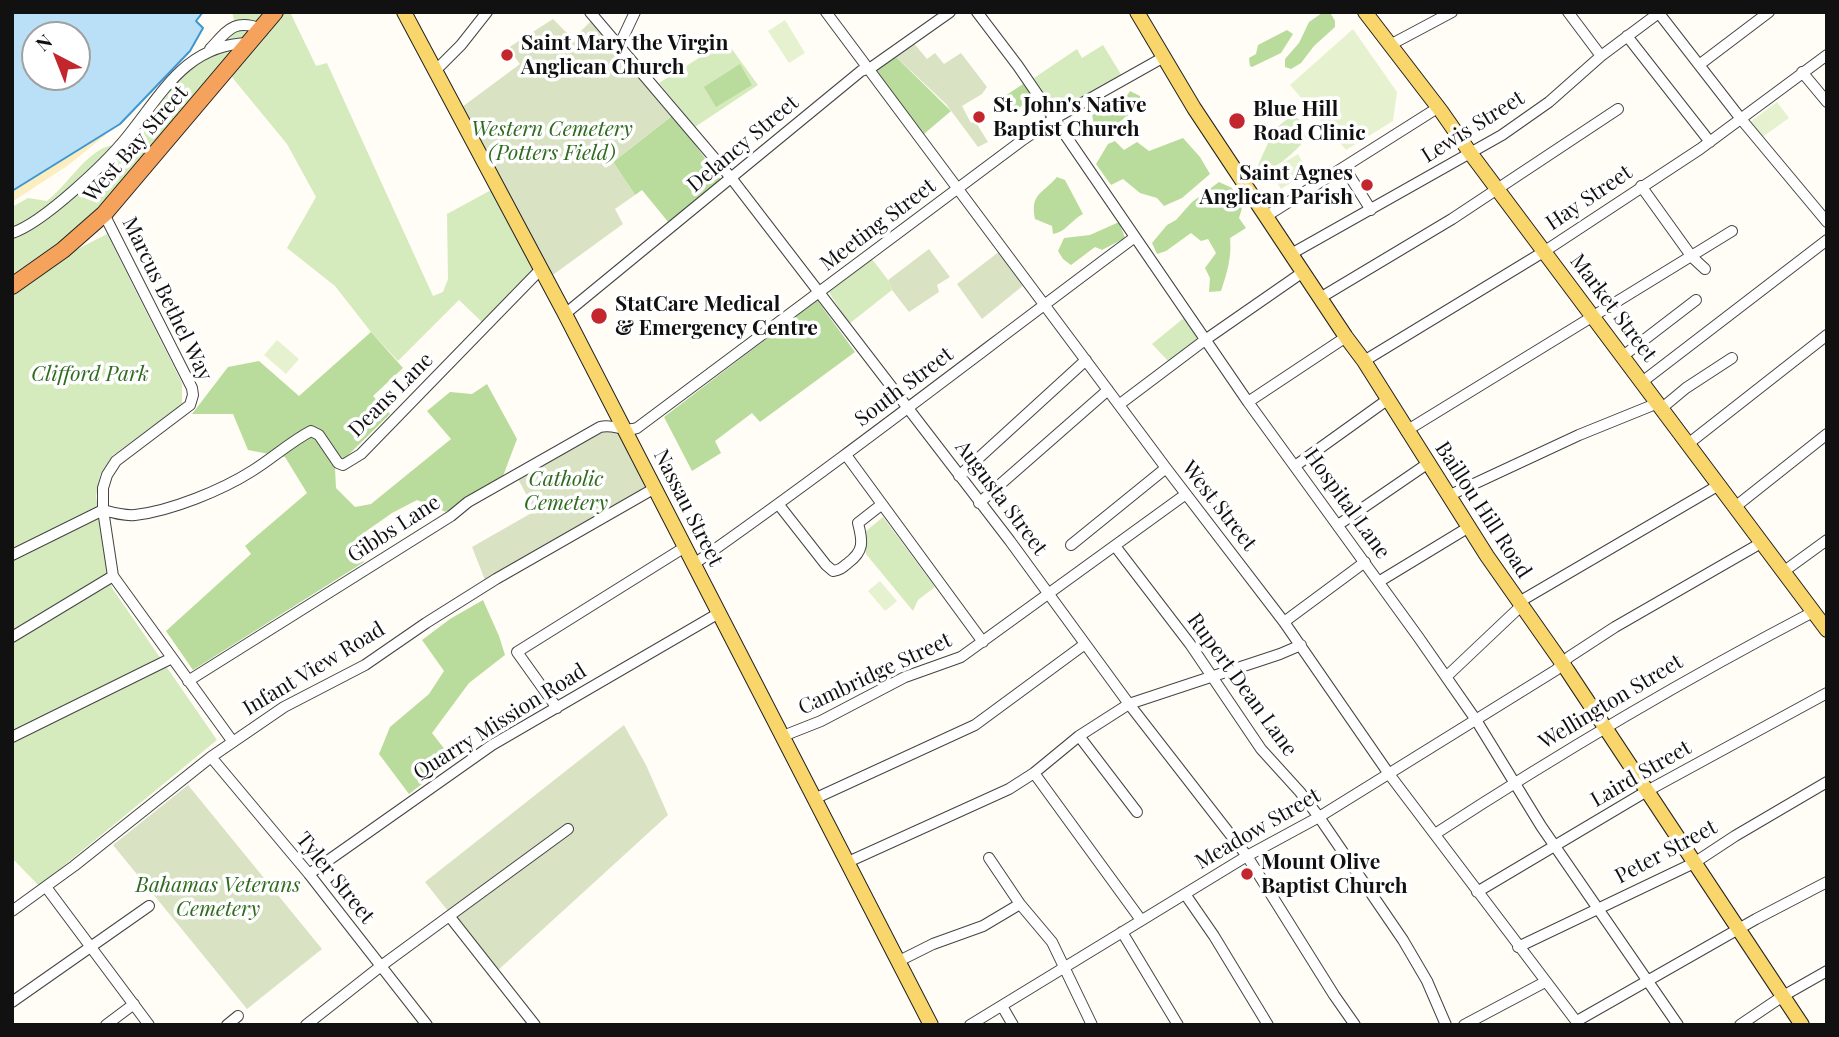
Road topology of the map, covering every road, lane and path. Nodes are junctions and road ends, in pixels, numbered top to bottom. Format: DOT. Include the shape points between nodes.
graph roads {
  1 [pos="275,12"];
  2 [pos="404,12"];
  3 [pos="487,12"];
  4 [pos="590,12"];
  5 [pos="635,12"];
  6 [pos="826,12"];
  7 [pos="950,12"];
  8 [pos="977,12"];
  9 [pos="1137,12"];
  10 [pos="1365,12"];
  11 [pos="1452,12"];
  12 [pos="1568,12"];
  13 [pos="1659,12"];
  14 [pos="1769,12"];
  15 [pos="262,29"];
  16 [pos="1628,36"];
  17 [pos="249,43"];
  18 [pos="620,46"];
  19 [pos="1390,46"];
  20 [pos="205,54"];
  21 [pos="1827,55"];
  22 [pos="1601,56"];
  23 [pos="1164,57"];
  24 [pos="1699,65"];
  25 [pos="867,69"];
  26 [pos="436,71"];
  27 [pos="1802,72"];
  28 [pos="1827,102"];
  29 [pos="1438,107"];
  30 [pos="1618,109"];
  31 [pos="1052,120"];
  32 [pos="1741,120"];
  33 [pos="1710,142"];
  34 [pos="1471,154"];
  35 [pos="1345,167"];
  36 [pos="732,179"];
  37 [pos="1641,186"];
  38 [pos="958,188"];
  39 [pos="1499,189"];
  40 [pos="1371,210"];
  41 [pos="104,214"];
  42 [pos="1265,217"];
  43 [pos="1827,222"];
  44 [pos="1732,231"];
  45 [pos="12,233"];
  46 [pos="1135,237"];
  47 [pos="1827,240"];
  48 [pos="1545,251"];
  49 [pos="1291,254"];
  50 [pos="1692,257"];
  51 [pos="1705,269"];
  52 [pos="540,270"];
  53 [pos="1303,272"];
  54 [pos="12,286"];
  55 [pos="820,293"];
  56 [pos="1320,298"];
  57 [pos="1696,300"];
  58 [pos="1045,304"];
  59 [pos="565,314"];
  60 [pos="1593,317"];
  61 [pos="1827,335"];
  62 [pos="1346,337"];
  63 [pos="1205,340"];
  64 [pos="1623,356"];
  65 [pos="1732,358"];
  66 [pos="1086,360"];
  67 [pos="1364,361"];
  68 [pos="1642,382"];
  69 [pos="1108,390"];
  70 [pos="1387,400"];
  71 [pos="1248,402"];
  72 [pos="1120,404"];
  73 [pos="1660,406"];
  74 [pos="909,409"];
  75 [pos="625,430"];
  76 [pos="1406,430"];
  77 [pos="1827,434"];
  78 [pos="1688,444"];
  79 [pos="846,455"];
  80 [pos="1427,464"];
  81 [pos="1295,466"];
  82 [pos="1166,468"];
  83 [pos="960,475"];
  84 [pos="1719,485"];
  85 [pos="655,488"];
  86 [pos="1186,494"];
  87 [pos="1448,496"];
  88 [pos="979,503"];
  89 [pos="779,505"];
  90 [pos="881,505"];
  91 [pos="1735,507"];
  92 [pos="103,510"];
  93 [pos="1338,525"];
  94 [pos="1469,527"];
  95 [pos="1827,540"];
  96 [pos="1761,544"];
  97 [pos="1071,545"];
  98 [pos="685,547"];
  99 [pos="1115,547"];
  100 [pos="12,555"];
  101 [pos="1365,562"];
  102 [pos="694,564"];
  103 [pos="1783,572"];
  104 [pos="113,576"];
  105 [pos="1380,580"];
  106 [pos="1048,594"];
  107 [pos="1520,604"];
  108 [pos="1813,612"];
  109 [pos="719,614"];
  110 [pos="1284,622"];
  111 [pos="1827,630"];
  112 [pos="12,637"];
  113 [pos="982,642"];
  114 [pos="1085,644"];
  115 [pos="1301,645"];
  116 [pos="172,658"];
  117 [pos="1562,663"];
  118 [pos="1211,676"];
  119 [pos="1446,677"];
  120 [pos="188,681"];
  121 [pos="1827,693"];
  122 [pos="1129,704"];
  123 [pos="557,708"];
  124 [pos="1476,720"];
  125 [pos="1604,727"];
  126 [pos="783,736"];
  127 [pos="1079,736"];
  128 [pos="12,737"];
  129 [pos="233,742"];
  130 [pos="211,757"];
  131 [pos="1034,773"];
  132 [pos="1389,774"];
  133 [pos="1827,782"];
  134 [pos="1513,783"];
  135 [pos="1647,791"];
  136 [pos="814,799"];
  137 [pos="1137,812"];
  138 [pos="1319,817"];
  139 [pos="568,829"];
  140 [pos="1435,834"];
  141 [pos="1555,847"];
  142 [pos="1247,856"];
  143 [pos="989,858"];
  144 [pos="848,862"];
  145 [pos="1694,863"];
  146 [pos="309,874"];
  147 [pos="1827,882"];
  148 [pos="46,887"];
  149 [pos="1477,892"];
  150 [pos="1185,894"];
  151 [pos="1020,904"];
  152 [pos="149,906"];
  153 [pos="1598,908"];
  154 [pos="12,911"];
  155 [pos="450,917"];
  156 [pos="1142,920"];
  157 [pos="1739,930"];
  158 [pos="1122,932"];
  159 [pos="90,946"];
  160 [pos="1518,947"];
  161 [pos="899,961"];
  162 [pos="381,966"];
  163 [pos="1065,967"];
  164 [pos="1827,971"];
  165 [pos="1649,981"];
  166 [pos="1545,982"];
  167 [pos="1783,996"];
  168 [pos="12,1002"];
  169 [pos="134,1004"];
  170 [pos="1002,1006"];
  171 [pos="238,1016"];
  172 [pos="1578,1023"];
  173 [pos="106,1025"];
  174 [pos="149,1025"];
  175 [pos="227,1025"];
  176 [pos="306,1025"];
  177 [pos="427,1025"];
  178 [pos="535,1025"];
  179 [pos="931,1025"];
  180 [pos="970,1025"];
  181 [pos="1013,1025"];
  182 [pos="1092,1025"];
  183 [pos="1178,1025"];
  184 [pos="1268,1025"];
  185 [pos="1355,1025"];
  186 [pos="1446,1025"];
  187 [pos="1464,1025"];
  188 [pos="1678,1025"];
  189 [pos="1740,1025"];
  190 [pos="1802,1025"];
  1 -- 15 [label="highway, West Bay Street"];
  2 -- 26 [label="main road, Nassau Street"];
  3 -- 26 [label="street"];
  4 -- 18 [label="street, Augusta Street"];
  5 -- 18 [label="street"];
  6 -- 25 [label="street, West Street"];
  7 -- 25 [label="street, Delancy Street"];
  8 -- 31 [label="street, Hospital Lane"];
  9 -- 23 [label="main road, Baillou Hill Road"];
  10 -- 19 [label="main road, Market Street"];
  11 -- 19 [label="street"];
  12 -- 22 [label="street"];
  13 -- 16 [label="street, Lewis Street"];
  13 -- 24 [label="street"];
  14 -- 24 [label="street"];
  15 -- 17 [label="highway, West Bay Street"];
  15 -- 20 [label="street" via="242,23 234,26"];
  16 -- 22 [label="street, Lewis Street"];
  16 -- 33 [label="street"];
  17 -- 20 [label="street" via="227,44"];
  17 -- 41 [label="highway, West Bay Street"];
  18 -- 36 [label="street, Augusta Street"];
  19 -- 29 [label="main road, Market Street"];
  20 -- 45 [label="street" via="170,81 94,172 38,219"];
  21 -- 27 [label="street, Hay Street"];
  22 -- 34 [label="street, Lewis Street" via="1542,107"];
  23 -- 31 [label="street, Meeting Street"];
  23 -- 42 [label="main road, Baillou Hill Road"];
  24 -- 32 [label="street"];
  25 -- 36 [label="street, Delancy Street"];
  25 -- 38 [label="street, West Street"];
  26 -- 52 [label="main road, Nassau Street"];
  27 -- 28 [label="street"];
  27 -- 32 [label="street, Hay Street"];
  29 -- 34 [label="main road, Market Street"];
  29 -- 35 [label="street"];
  30 -- 39 [label="street"];
  31 -- 38 [label="street, Meeting Street"];
  31 -- 46 [label="street, Hospital Lane"];
  32 -- 33 [label="street, Hay Street"];
  32 -- 43 [label="street"];
  33 -- 37 [label="street, Hay Street"];
  34 -- 39 [label="main road, Market Street"];
  34 -- 40 [label="street, Lewis Street"];
  35 -- 40 [label="street"];
  35 -- 42 [label="street"];
  36 -- 55 [label="street, Augusta Street"];
  36 -- 59 [label="street, Delancy Street"];
  37 -- 48 [label="street, Hay Street"];
  37 -- 50 [label="street"];
  38 -- 55 [label="street, Meeting Street"];
  38 -- 58 [label="street, West Street"];
  39 -- 48 [label="main road, Market Street"];
  39 -- 56 [label="street"];
  40 -- 49 [label="street, Lewis Street"];
  41 -- 54 [label="highway, West Bay Street"];
  41 -- 92 [label="street, Marcus Bethel Way" via="193,395 190,405 116,461 103,488"];
  42 -- 49 [label="main road, Baillou Hill Road"];
  44 -- 50 [label="street"];
  46 -- 58 [label="street, South Street"];
  46 -- 63 [label="street, Hospital Lane"];
  47 -- 68 [label="street"];
  48 -- 60 [label="main road, Market Street"];
  48 -- 67 [label="street, Hay Street"];
  49 -- 53 [label="main road, Baillou Hill Road"];
  50 -- 51 [label="street"];
  50 -- 60 [label="street"];
  52 -- 59 [label="main road, Nassau Street"];
  52 -- 92 [label="street, Deans Lane" via="348,463 338,463 319,435 311,431 253,471 179,504 137,514"];
  53 -- 56 [label="main road, Baillou Hill Road"];
  53 -- 63 [label="street"];
  55 -- 74 [label="street, Augusta Street"];
  55 -- 75 [label="street, Meeting Street" via="637,428"];
  56 -- 62 [label="main road, Baillou Hill Road"];
  57 -- 64 [label="street"];
  58 -- 66 [label="street, West Street"];
  58 -- 74 [label="street, South Street"];
  59 -- 75 [label="main road, Nassau Street"];
  60 -- 64 [label="main road, Market Street"];
  60 -- 76 [label="street"];
  61 -- 78 [label="street"];
  62 -- 67 [label="main road, Baillou Hill Road"];
  62 -- 71 [label="street"];
  63 -- 71 [label="street, Hospital Lane"];
  63 -- 72 [label="street"];
  64 -- 68 [label="main road, Market Street"];
  65 -- 73 [label="street"];
  66 -- 69 [label="street, West Street"];
  66 -- 83 [label="street"];
  67 -- 70 [label="main road, Baillou Hill Road"];
  68 -- 73 [label="main road, Market Street"];
  69 -- 72 [label="street, West Street"];
  69 -- 88 [label="street"];
  70 -- 76 [label="main road, Baillou Hill Road"];
  70 -- 81 [label="street"];
  71 -- 81 [label="street, Hospital Lane"];
  72 -- 82 [label="street, West Street"];
  73 -- 78 [label="main road, Market Street"];
  73 -- 87 [label="street" via="1578,435"];
  74 -- 79 [label="street, South Street"];
  74 -- 83 [label="street, Augusta Street"];
  75 -- 85 [label="main road, Nassau Street"];
  75 -- 120 [label="street, Gibbs Lane" via="614,425 600,427 540,460"];
  76 -- 80 [label="main road, Baillou Hill Road"];
  77 -- 91 [label="street"];
  78 -- 84 [label="main road, Market Street"];
  79 -- 89 [label="street, South Street"];
  79 -- 90 [label="street"];
  80 -- 87 [label="main road, Baillou Hill Road"];
  80 -- 93 [label="street"];
  81 -- 93 [label="street, Hospital Lane"];
  82 -- 86 [label="street, West Street"];
  82 -- 97 [label="street"];
  83 -- 88 [label="street, Augusta Street"];
  84 -- 91 [label="main road, Market Street"];
  84 -- 107 [label="street"];
  85 -- 98 [label="main road, Nassau Street"];
  85 -- 129 [label="street, Infant View Road" via="490,583 365,665 284,707"];
  86 -- 99 [label="street, Cambridge Street"];
  86 -- 110 [label="street, West Street"];
  87 -- 94 [label="main road, Baillou Hill Road"];
  88 -- 106 [label="street, Augusta Street"];
  89 -- 90 [label="street" via="833,571 859,555 863,544 858,523"];
  89 -- 102 [label="street, South Street"];
  90 -- 113 [label="street"];
  91 -- 96 [label="main road, Market Street"];
  92 -- 100 [label="street"];
  92 -- 104 [label="street, Marcus Bethel Way"];
  93 -- 101 [label="street, Hospital Lane"];
  94 -- 105 [label="street"];
  94 -- 107 [label="main road, Baillou Hill Road"];
  95 -- 103 [label="street"];
  96 -- 103 [label="main road, Market Street"];
  96 -- 117 [label="street, Meadow Street" via="1615,627"];
  98 -- 102 [label="main road, Nassau Street"];
  98 -- 123 [label="street" via="517,652"];
  99 -- 106 [label="street, Cambridge Street"];
  99 -- 118 [label="street, Rupert Dean Lane"];
  101 -- 105 [label="street, Hospital Lane"];
  101 -- 110 [label="street"];
  102 -- 109 [label="main road, Nassau Street"];
  103 -- 108 [label="main road, Market Street"];
  104 -- 112 [label="street"];
  104 -- 116 [label="street, Marcus Bethel Way"];
  105 -- 119 [label="street, Hospital Lane"];
  106 -- 113 [label="street, Cambridge Street"];
  106 -- 114 [label="street, Augusta Street"];
  107 -- 117 [label="main road, Baillou Hill Road"];
  107 -- 119 [label="street"];
  108 -- 111 [label="main road, Market Street"];
  108 -- 125 [label="street, Wellington Street"];
  109 -- 123 [label="street, Quarry Mission Road"];
  109 -- 126 [label="main road, Nassau Street"];
  110 -- 115 [label="street, West Street"];
  113 -- 126 [label="street, Cambridge Street" via="947,664 905,677"];
  114 -- 122 [label="street, Augusta Street"];
  114 -- 136 [label="street" via="975,725"];
  115 -- 118 [label="street"];
  115 -- 132 [label="street, West Street"];
  116 -- 120 [label="street, Marcus Bethel Way"];
  116 -- 128 [label="street"];
  117 -- 124 [label="street, Meadow Street"];
  117 -- 125 [label="main road, Baillou Hill Road"];
  118 -- 122 [label="street"];
  118 -- 138 [label="street, Rupert Dean Lane" via="1261,749"];
  119 -- 124 [label="street, Hospital Lane"];
  120 -- 129 [label="street, Marcus Bethel Way"];
  121 -- 135 [label="street, Laird Street"];
  122 -- 127 [label="street"];
  122 -- 142 [label="street, Augusta Street"];
  123 -- 146 [label="street, Quarry Mission Road" via="492,745"];
  124 -- 132 [label="street, Meadow Street"];
  124 -- 134 [label="street, Hospital Lane"];
  125 -- 134 [label="street, Wellington Street"];
  125 -- 135 [label="main road, Baillou Hill Road"];
  126 -- 136 [label="main road, Nassau Street"];
  127 -- 131 [label="street"];
  127 -- 137 [label="street"];
  129 -- 130 [label="street, Infant View Road"];
  130 -- 146 [label="street, Tyler Street"];
  130 -- 148 [label="street, Infant View Road"];
  131 -- 144 [label="street" via="1009,789"];
  131 -- 156 [label="street"];
  132 -- 138 [label="street, Meadow Street"];
  132 -- 140 [label="street, West Street"];
  133 -- 145 [label="street, Peter Street"];
  134 -- 140 [label="street, Wellington Street"];
  134 -- 141 [label="street, Hospital Lane"];
  135 -- 141 [label="street, Laird Street"];
  135 -- 145 [label="main road, Baillou Hill Road"];
  136 -- 144 [label="main road, Nassau Street"];
  138 -- 142 [label="street, Meadow Street"];
  138 -- 186 [label="street, Rupert Dean Lane" via="1403,940"];
  139 -- 155 [label="street"];
  140 -- 149 [label="street, West Street"];
  141 -- 149 [label="street, Laird Street"];
  141 -- 153 [label="street, Hospital Lane"];
  142 -- 150 [label="street, Meadow Street"];
  142 -- 185 [label="street, Augusta Street"];
  143 -- 151 [label="street"];
  144 -- 161 [label="main road, Nassau Street"];
  145 -- 153 [label="street, Peter Street"];
  145 -- 157 [label="main road, Baillou Hill Road"];
  146 -- 162 [label="street, Tyler Street"];
  147 -- 157 [label="street"];
  148 -- 154 [label="street, Infant View Road"];
  148 -- 159 [label="street"];
  149 -- 160 [label="street, West Street"];
  150 -- 156 [label="street, Meadow Street"];
  150 -- 184 [label="street"];
  151 -- 161 [label="street" via="983,926"];
  151 -- 163 [label="street" via="1052,942"];
  152 -- 159 [label="street"];
  153 -- 160 [label="street, Peter Street"];
  153 -- 165 [label="street, Hospital Lane"];
  155 -- 162 [label="street"];
  155 -- 178 [label="street"];
  156 -- 158 [label="street, Meadow Street"];
  157 -- 165 [label="street"];
  157 -- 167 [label="main road, Baillou Hill Road"];
  158 -- 163 [label="street, Meadow Street"];
  158 -- 183 [label="street"];
  159 -- 168 [label="street"];
  159 -- 169 [label="street"];
  160 -- 166 [label="street, West Street"];
  161 -- 179 [label="main road, Nassau Street"];
  162 -- 176 [label="street"];
  162 -- 177 [label="street, Tyler Street"];
  163 -- 170 [label="street, Meadow Street"];
  163 -- 182 [label="street"];
  164 -- 167 [label="street"];
  165 -- 172 [label="street"];
  165 -- 188 [label="street, Hospital Lane"];
  166 -- 172 [label="street, West Street"];
  166 -- 187 [label="street"];
  167 -- 189 [label="street"];
  167 -- 190 [label="main road, Baillou Hill Road"];
  169 -- 173 [label="street"];
  169 -- 174 [label="street"];
  170 -- 180 [label="street, Meadow Street"];
  170 -- 181 [label="street"];
  171 -- 175 [label="street"];
}
